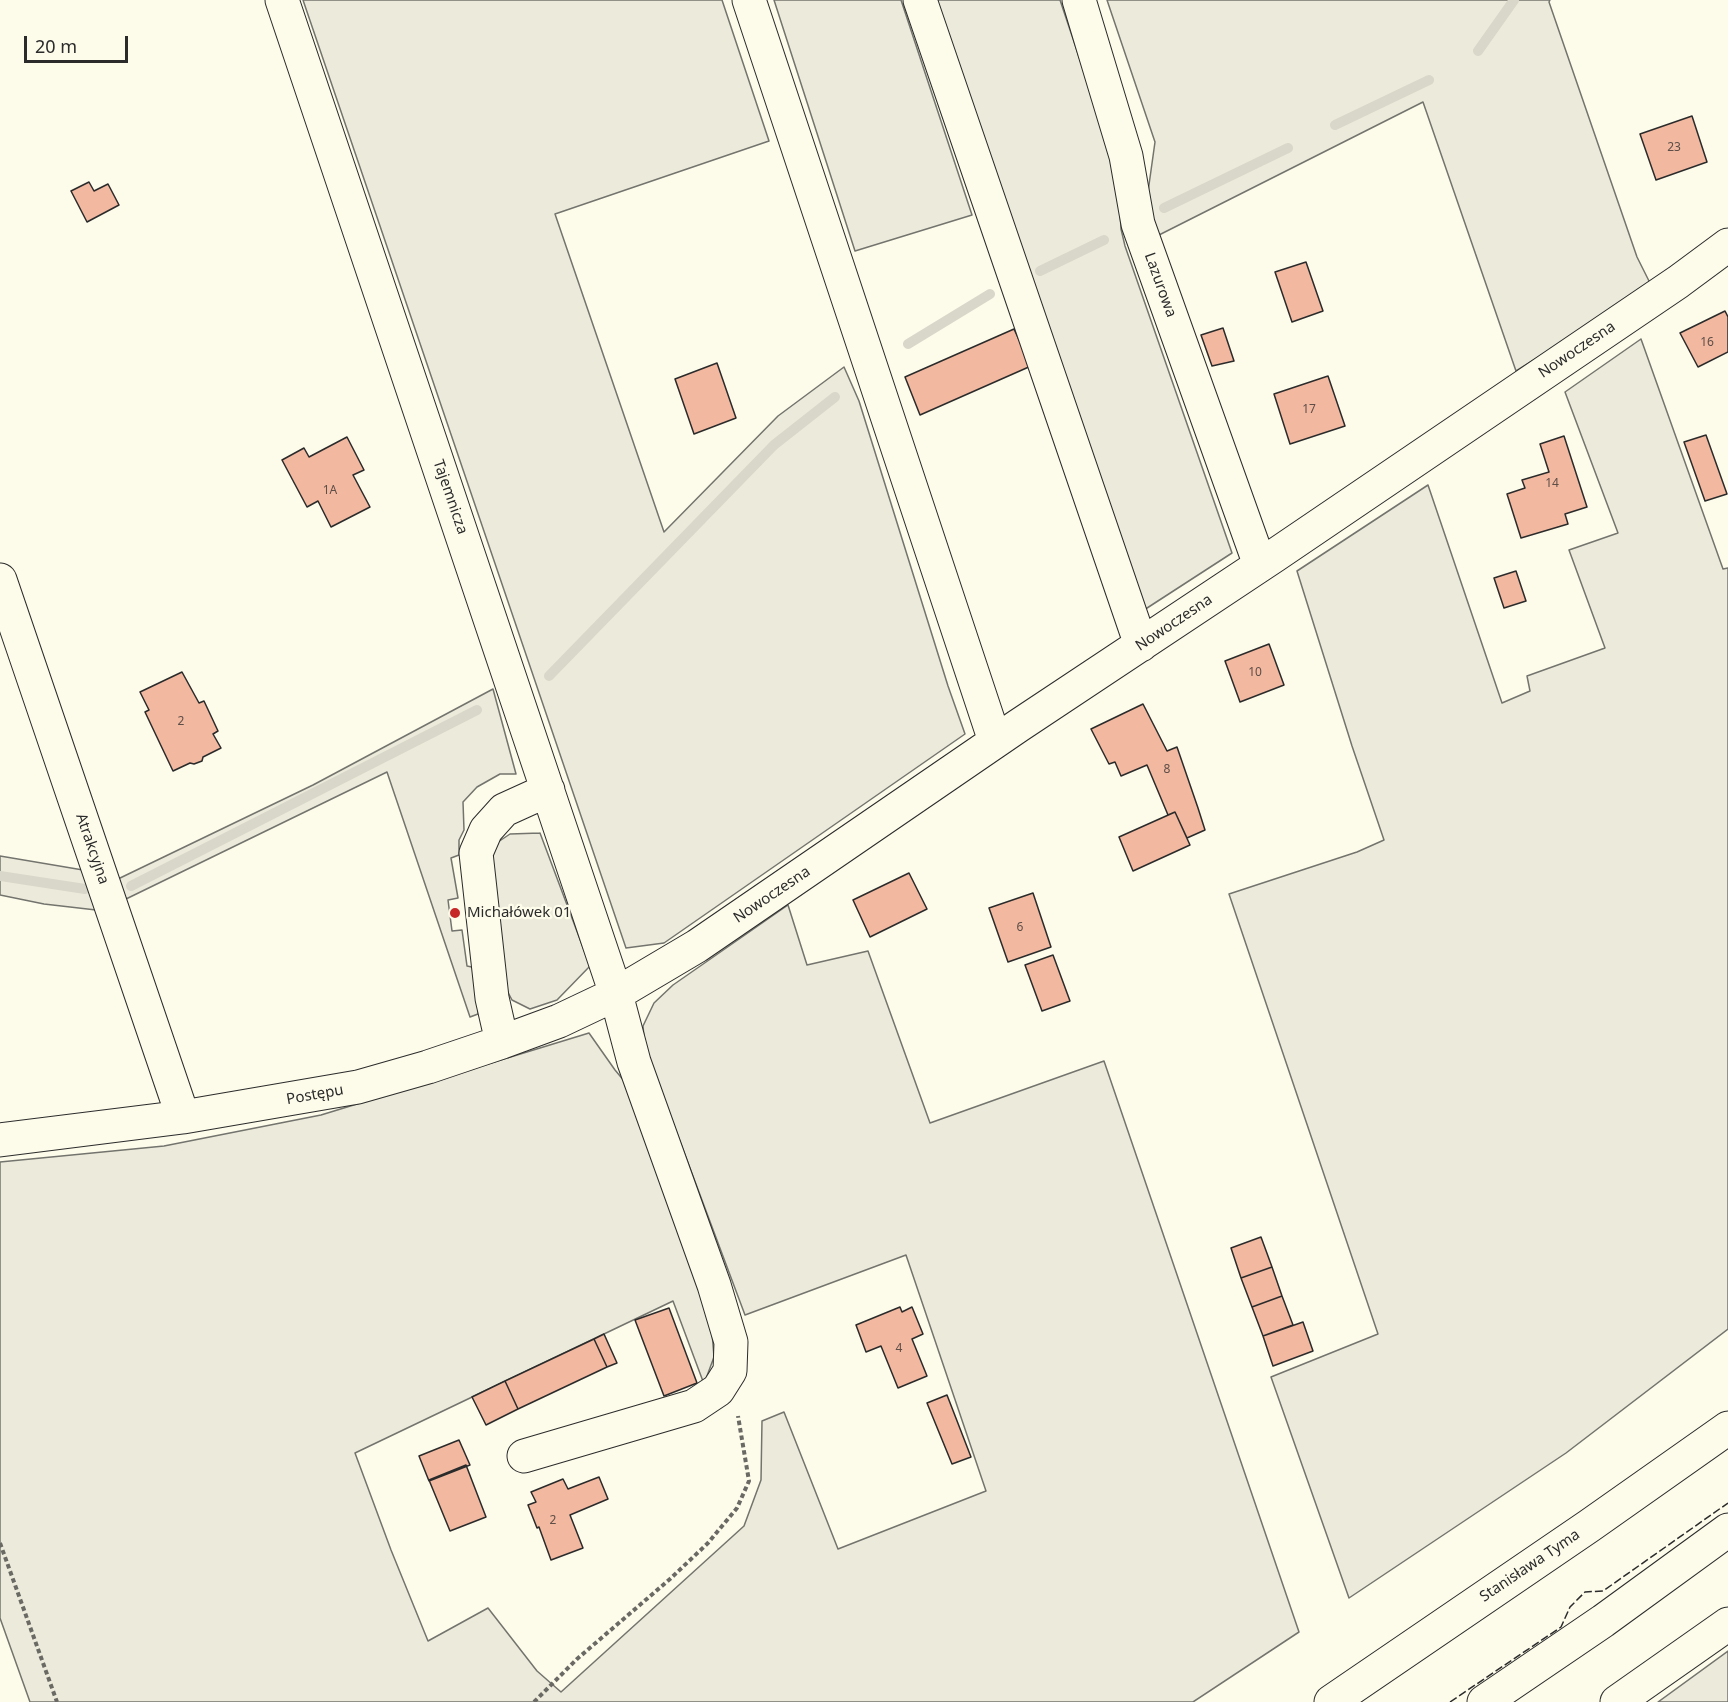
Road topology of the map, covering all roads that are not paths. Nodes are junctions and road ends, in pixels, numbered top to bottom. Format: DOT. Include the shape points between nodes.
graph roads {
  1 [pos="282,0"];
  2 [pos="749,0"];
  3 [pos="921,0"];
  4 [pos="1078,0"];
  5 [pos="1728,245"];
  6 [pos="1260,566"];
  7 [pos="0,580"];
  8 [pos="1141,645"];
  9 [pos="995,741"];
  10 [pos="548,790"];
  11 [pos="616,994"];
  12 [pos="502,1042"];
  13 [pos="183,1117"];
  14 [pos="0,1140"];
  15 [pos="1728,1428"];
  16 [pos="524,1456"];
  17 [pos="1728,1530"];
  18 [pos="1728,1624"];
  19 [pos="1331,1702"];
  20 [pos="1484,1702"];
  21 [pos="1617,1702"];
  1 -- 10 [label="main road, Tajemnicza"];
  2 -- 9 [label="main road"];
  3 -- 8 [label="main road"];
  4 -- 6 [label="main road, Lazurowa" via="1126,156 1138,224"];
  5 -- 6 [label="main road, Nowoczesna"];
  6 -- 8 [label="main road, Nowoczesna"];
  7 -- 13 [label="main road, Atrakcyjna"];
  8 -- 9 [label="main road, Nowoczesna"];
  9 -- 11 [label="main road, Nowoczesna" via="697,946"];
  10 -- 11 [label="main road, Tajemnicza"];
  10 -- 12 [label="main road" via="504,810 486,830 476,853 492,998"];
  11 -- 12 [label="main road, Postępu"];
  11 -- 16 [label="main road, Tajemnicza" via="634,1062 721,1308 731,1342 730,1371 718,1390 694,1406"];
  12 -- 13 [label="main road, Postępu" via="358,1088"];
  13 -- 14 [label="main road, Postępu"];
  15 -- 19 [label="main road, Stanisława Tyma"];
  17 -- 20 [label="main road"];
  18 -- 21 [label="main road"];
}
